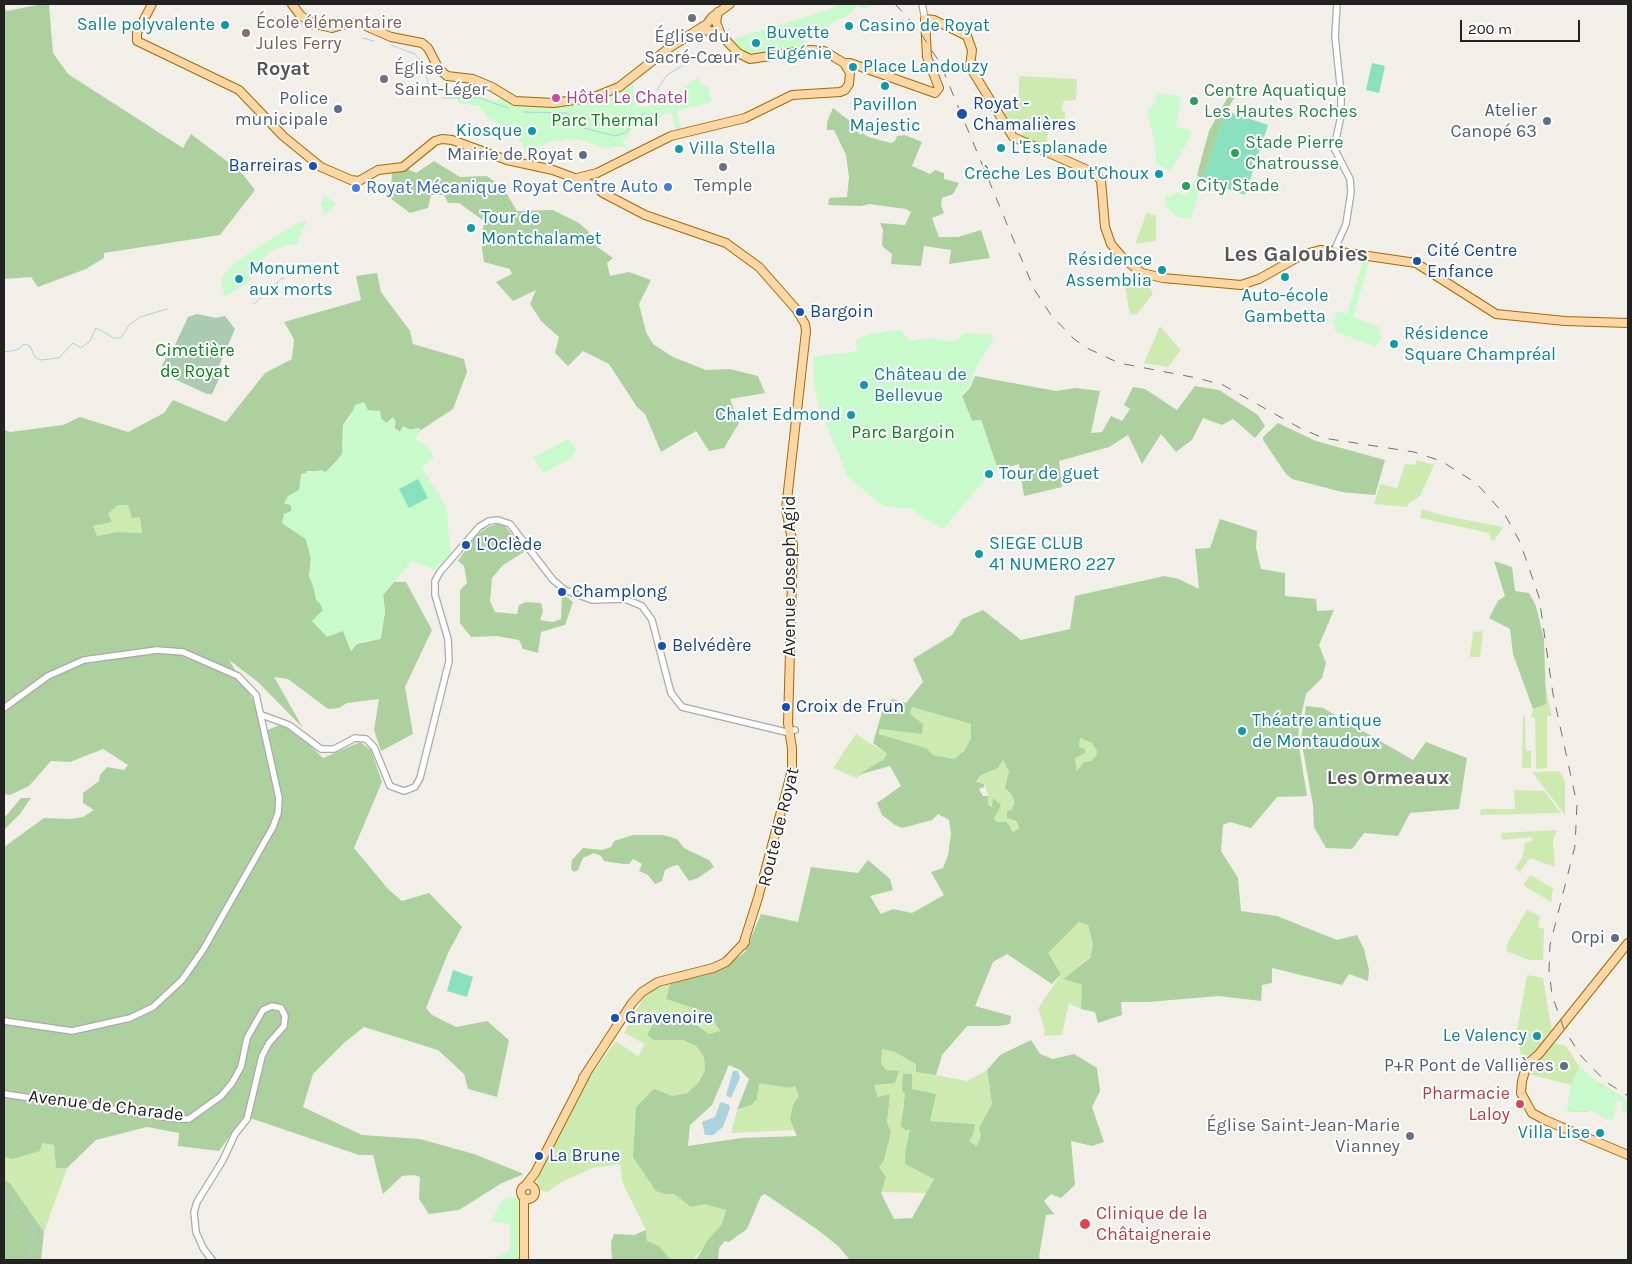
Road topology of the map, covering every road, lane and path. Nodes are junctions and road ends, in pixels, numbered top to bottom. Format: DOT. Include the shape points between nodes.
graph roads {
  1 [pos="152,4"];
  2 [pos="292,4"];
  3 [pos="730,4"];
  4 [pos="922,4"];
  5 [pos="1337,4"];
  6 [pos="925,19"];
  7 [pos="712,26"];
  8 [pos="846,67"];
  9 [pos="592,180"];
  10 [pos="1334,251"];
  11 [pos="1628,323"];
  12 [pos="4,708"];
  13 [pos="262,715"];
  14 [pos="788,728"];
  15 [pos="1628,943"];
  16 [pos="4,1021"];
  17 [pos="4,1094"];
  18 [pos="1628,1154"];
  19 [pos="534,1173"];
  20 [pos="525,1186"];
  21 [pos="533,1187"];
  22 [pos="528,1199"];
  23 [pos="212,1260"];
  24 [pos="524,1260"];
  1 -- 9 [label="main road" via="136,33 137,41 238,90 277,131 311,160 355,181 378,170 403,167 435,141 452,140 507,160"];
  2 -- 7 [label="main road" via="308,21 319,26 359,23 390,38 422,44 428,48 443,73 473,79 515,101 554,103 619,88 664,51 696,30"];
  3 -- 7 [label="main road" via="719,10"];
  4 -- 6 [label="street"];
  5 -- 10 [label="street" via="1335,36 1341,102 1334,148 1350,179 1352,192 1346,224"];
  6 -- 8 [label="main road" via="927,57 939,88 935,93 850,62"];
  6 -- 10 [label="main road" via="967,36 972,50 970,65 1013,137 1098,176 1103,186 1105,227 1110,244 1142,273 1162,278 1241,285 1259,279 1302,254"];
  7 -- 8 [label="main road" via="736,51 750,59 819,50 834,55"];
  8 -- 9 [label="main road" via="850,73 845,90 792,95 745,118 671,136 604,170"];
  9 -- 14 [label="main road, Avenue Joseph Agid" via="607,195 645,215 720,240 737,249 776,284 805,324 786,509 793,546"];
  10 -- 11 [label="main road" via="1416,263 1492,313"];
  12 -- 13 [label="street" via="48,676 73,663 104,656 168,650 193,656 238,676 256,695"];
  13 -- 14 [label="street" via="289,724 321,749 334,749 355,738 366,739 374,747 390,786 401,791 413,788 420,778 449,666 449,649 435,595 435,581 479,527 498,520 510,524 553,580 565,590 592,600 625,599 642,606 652,620 671,693 682,707 696,713"];
  13 -- 16 [label="street" via="279,793 276,818 203,950 182,980 146,1012 90,1028 61,1030"];
  14 -- 19 [label="main road, Route de Royat" via="797,746 793,786 752,930 726,962 658,982 632,1003 583,1078"];
  15 -- 18 [label="main road" via="1526,1070 1522,1089 1538,1116"];
  17 -- 23 [label="street, Avenue de Charade" via="189,1119 232,1083 241,1067 247,1038 263,1010 272,1006 281,1008 286,1016 284,1026 262,1056 247,1119 235,1134 194,1212 196,1232"];
  19 -- 20 [label="main road, Route de Royat"];
  19 -- 21 [label="main road, Route de Royat"];
  20 -- 21 [label="main road"];
  20 -- 22 [label="main road" via="521,1192"];
  21 -- 22 [label="main road, Route de Royat" via="536,1194"];
  22 -- 24 [label="main road"];
}
